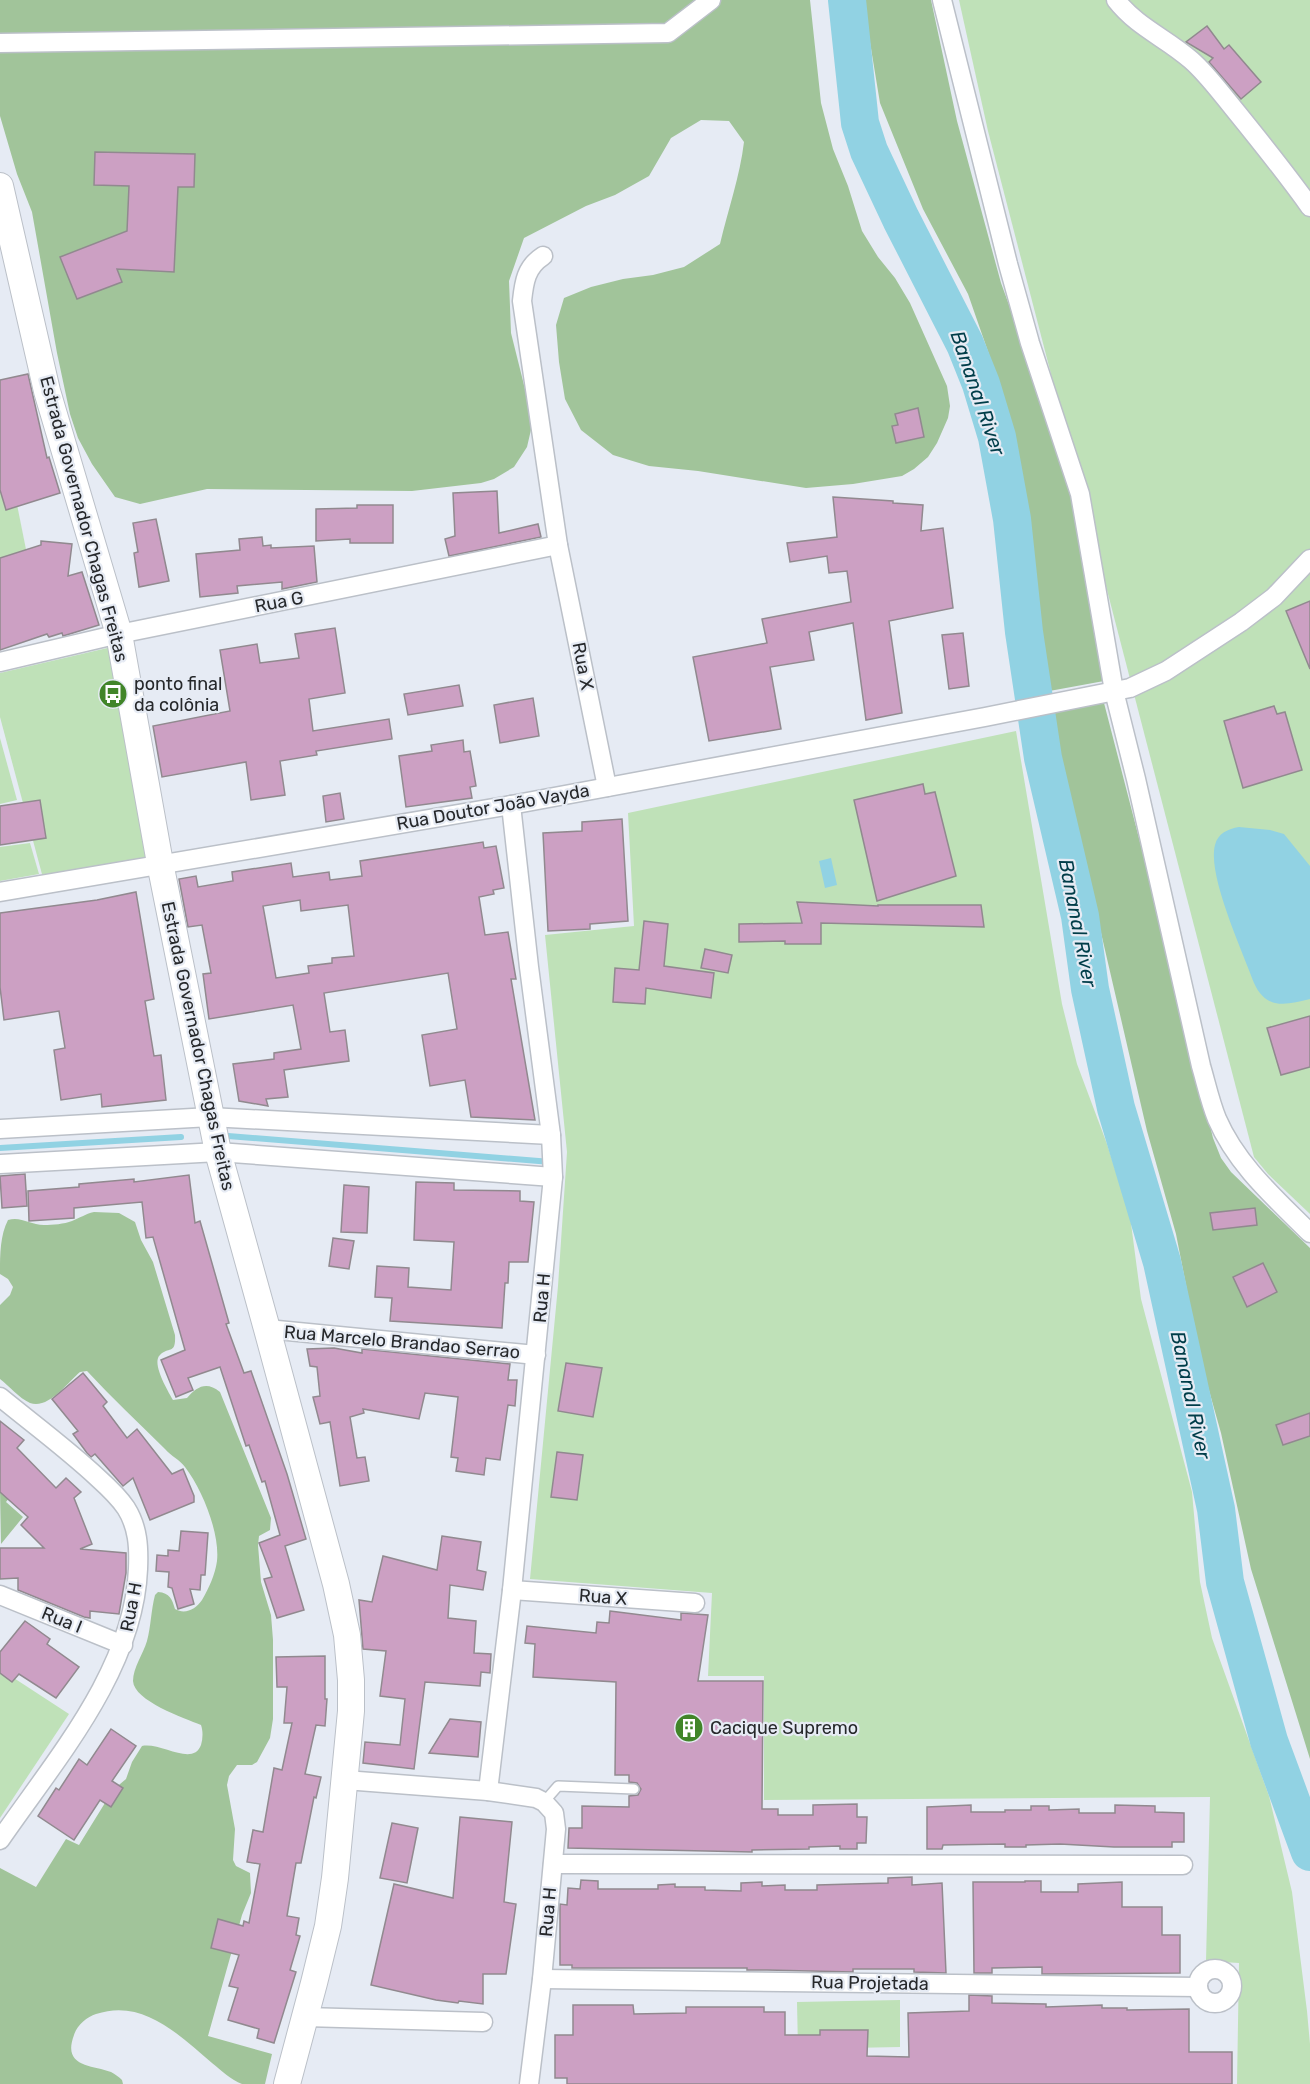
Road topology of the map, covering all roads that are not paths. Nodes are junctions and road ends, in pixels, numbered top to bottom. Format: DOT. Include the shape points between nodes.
graph roads {
  1 [pos="711,0"];
  2 [pos="942,0"];
  3 [pos="1116,0"];
  4 [pos="0,43"];
  5 [pos="0,186"];
  6 [pos="1310,207"];
  7 [pos="543,256"];
  8 [pos="558,545"];
  9 [pos="1310,559"];
  10 [pos="119,634"];
  11 [pos="0,662"];
  12 [pos="1114,691"];
  13 [pos="607,787"];
  14 [pos="512,805"];
  15 [pos="159,863"];
  16 [pos="0,892"];
  17 [pos="210,1117"];
  18 [pos="0,1130"];
  19 [pos="551,1135"];
  20 [pos="218,1152"];
  21 [pos="0,1164"];
  22 [pos="553,1177"];
  23 [pos="1310,1233"];
  24 [pos="267,1329"];
  25 [pos="536,1355"];
  26 [pos="0,1397"];
  27 [pos="512,1590"];
  28 [pos="0,1595"];
  29 [pos="695,1604"];
  30 [pos="123,1645"];
  31 [pos="345,1780"];
  32 [pos="634,1789"];
  33 [pos="488,1791"];
  34 [pos="544,1802"];
  35 [pos="0,1840"];
  36 [pos="553,1864"];
  37 [pos="1183,1865"];
  38 [pos="542,1978"];
  39 [pos="1198,1987"];
  40 [pos="305,2018"];
  41 [pos="483,2022"];
  42 [pos="287,2084"];
  43 [pos="529,2084"];
  1 -- 4 [label="street" via="668,33"];
  2 -- 12 [label="street" via="1011,275 1080,494"];
  3 -- 6 [label="street" via="1139,25 1190,59 1205,74 1281,165"];
  5 -- 10 [label="main road, Estrada Governador Chagas Freitas" via="47,391"];
  7 -- 8 [label="street, Rua X" via="532,263 522,302"];
  8 -- 10 [label="street, Rua G"];
  8 -- 13 [label="street, Rua X"];
  9 -- 12 [label="street, Rua Doutor João Vayda" via="1274,597 1217,639 1147,681"];
  10 -- 11 [label="street, Rua G"];
  10 -- 15 [label="main road, Estrada Governador Chagas Freitas"];
  12 -- 13 [label="street, Rua Doutor João Vayda"];
  12 -- 23 [label="street" via="1201,1066 1218,1119 1239,1158"];
  13 -- 14 [label="street, Rua Doutor João Vayda"];
  14 -- 15 [label="street, Rua Doutor João Vayda"];
  14 -- 19 [label="street, Rua H"];
  15 -- 16 [label="street, Rua Doutor João Vayda"];
  15 -- 17 [label="main road, Estrada Governador Chagas Freitas"];
  17 -- 18 [label="street"];
  17 -- 19 [label="street"];
  17 -- 20 [label="main road, Estrada Governador Chagas Freitas"];
  19 -- 22 [label="street, Rua H"];
  20 -- 21 [label="street"];
  20 -- 22 [label="street"];
  20 -- 24 [label="main road, Estrada Governador Chagas Freitas"];
  22 -- 25 [label="street, Rua H"];
  24 -- 25 [label="street, Rua Marcelo Brandao Serrao"];
  24 -- 31 [label="main road, Estrada Governador Chagas Freitas" via="347,1635 351,1711"];
  25 -- 27 [label="street, Rua H"];
  26 -- 30 [label="street, Rua H" via="85,1466 130,1516 138,1544 137,1587"];
  27 -- 29 [label="street, Rua X"];
  27 -- 33 [label="street, Rua H"];
  28 -- 30 [label="street, Rua I"];
  30 -- 35 [label="street, Rua H" via="89,1712"];
  31 -- 33 [label="street"];
  31 -- 40 [label="main road, Estrada Governador Chagas Freitas" via="327,1926"];
  32 -- 34 [label="lane" via="558,1786"];
  33 -- 34 [label="street"];
  34 -- 36 [label="street, Rua H" via="556,1821"];
  36 -- 37 [label="street"];
  36 -- 38 [label="street, Rua H"];
  38 -- 39 [label="street, Rua Projetada"];
  38 -- 43 [label="street, Rua H"];
  40 -- 41 [label="street"];
  40 -- 42 [label="main road, Estrada Governador Chagas Freitas"];
}
